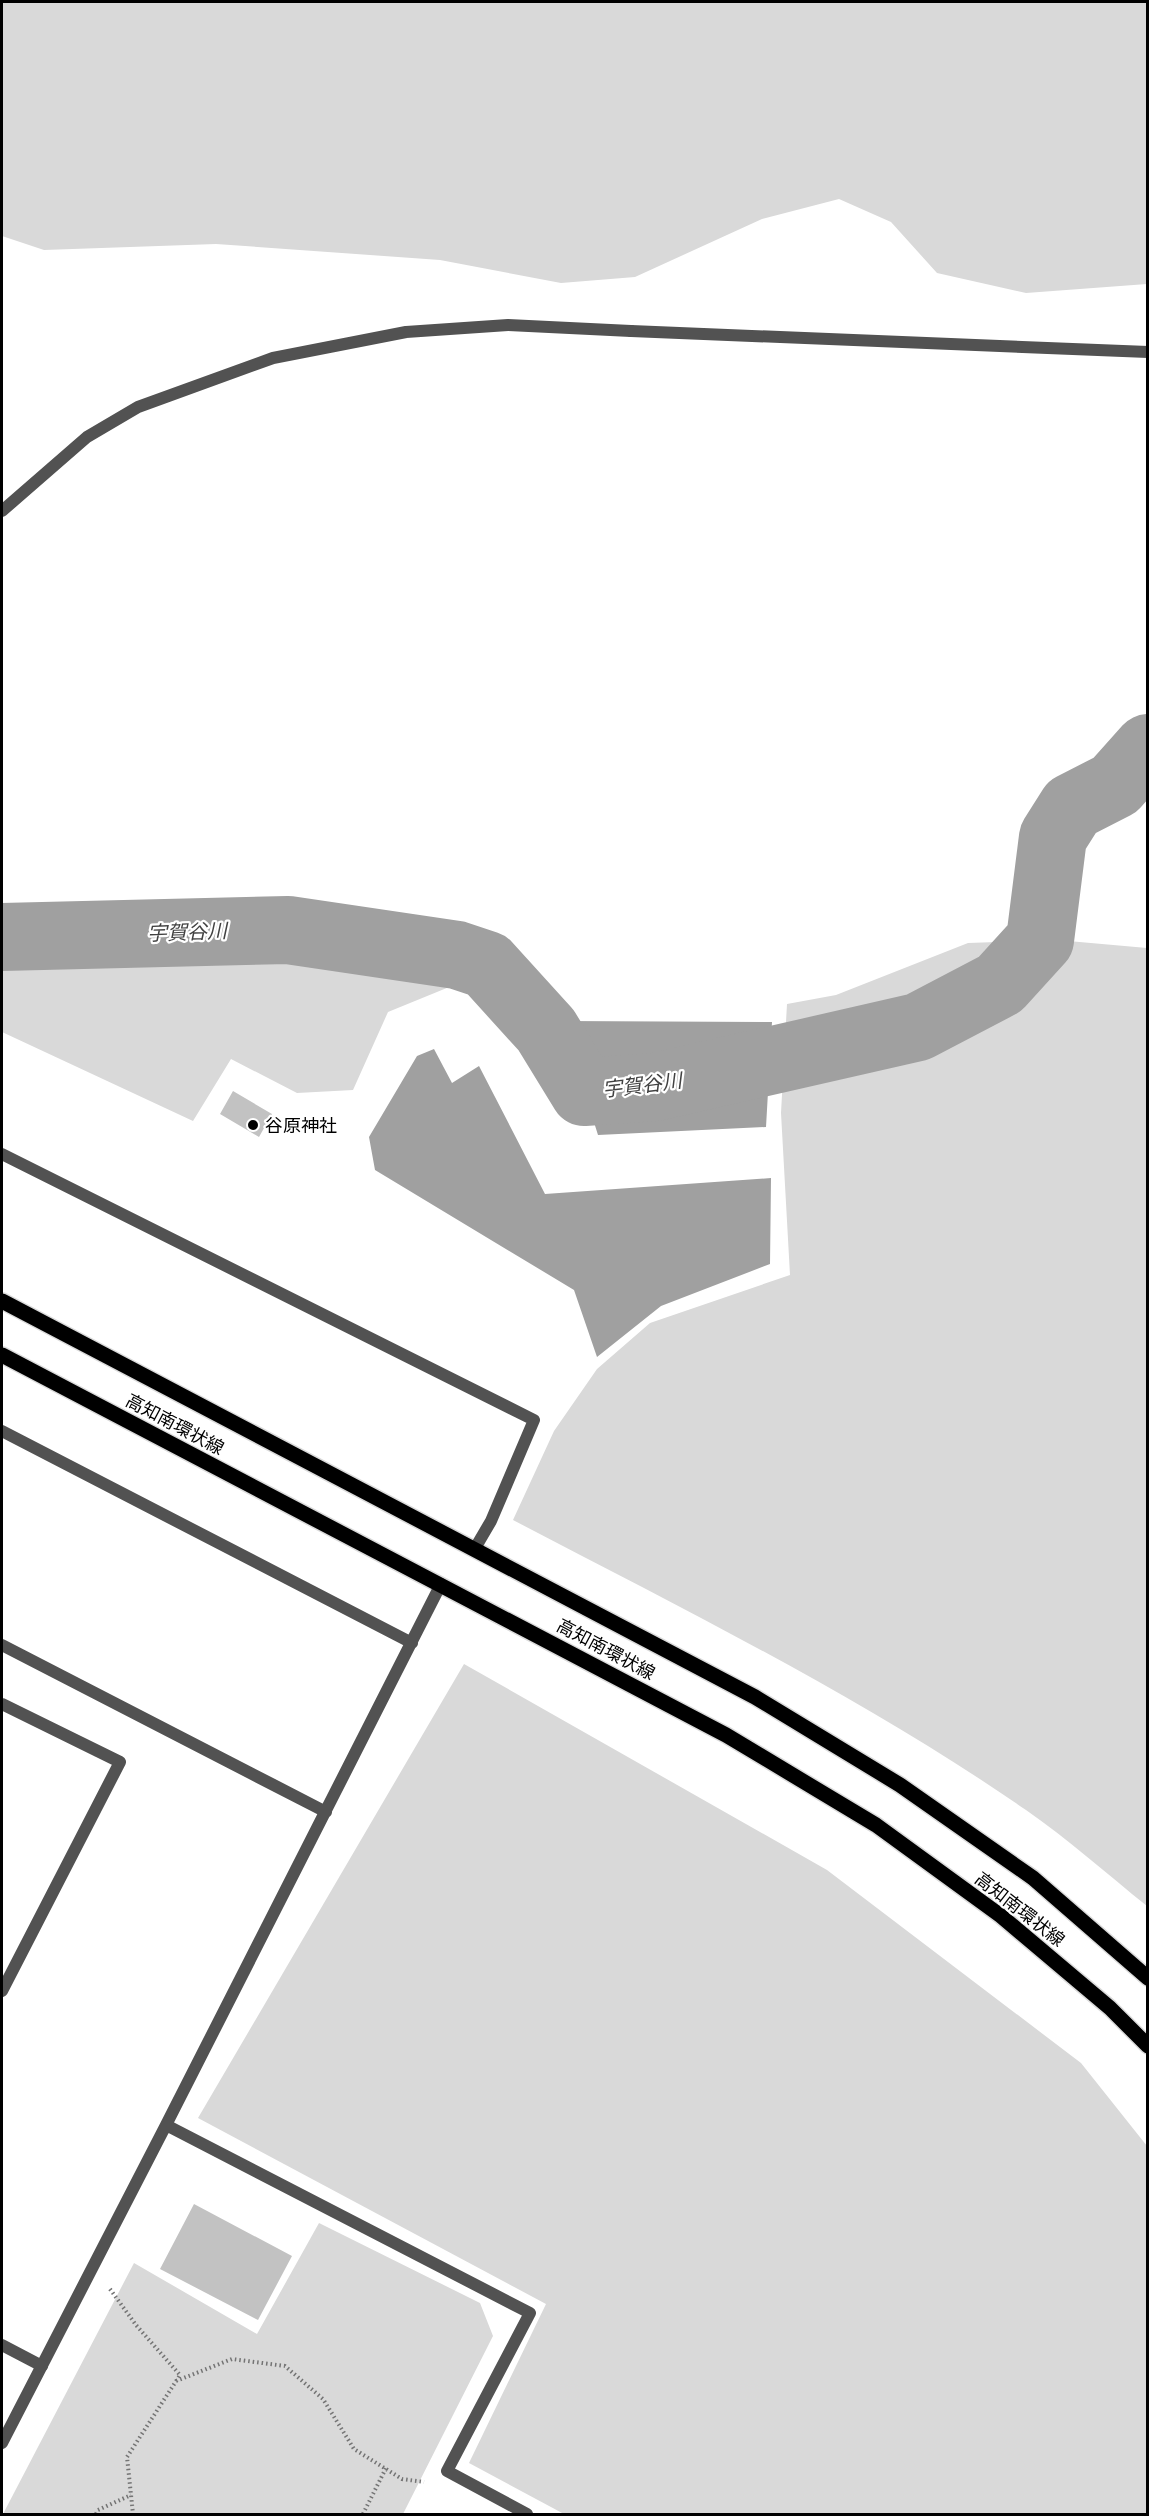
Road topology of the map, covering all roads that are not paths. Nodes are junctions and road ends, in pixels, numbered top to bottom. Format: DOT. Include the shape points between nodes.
graph roads {
  1 [pos="1148,352"];
  2 [pos="2,511"];
  3 [pos="2,1154"];
  4 [pos="2,1301"];
  5 [pos="2,1355"];
  6 [pos="2,1431"];
  7 [pos="474,1550"];
  8 [pos="441,1584"];
  9 [pos="412,1643"];
  10 [pos="2,1645"];
  11 [pos="2,1704"];
  12 [pos="326,1812"];
  13 [pos="1148,1978"];
  14 [pos="2,1991"];
  15 [pos="1148,2046"];
  16 [pos="166,2125"];
  17 [pos="2,2345"];
  18 [pos="42,2366"];
  19 [pos="2,2443"];
  20 [pos="527,2514"];
  1 -- 2 [label="street" via="508,326 406,332 273,358 138,407 87,437"];
  3 -- 7 [label="street" via="534,1420 491,1521"];
  4 -- 7 [label="main road, 高知南環状線"];
  5 -- 8 [label="main road, 高知南環状線"];
  6 -- 9 [label="street"];
  7 -- 13 [label="main road, 高知南環状線" via="755,1697 900,1785 1033,1878"];
  8 -- 9 [label="street"];
  8 -- 15 [label="main road, 高知南環状線" via="726,1735 876,1825 1001,1916 1110,2008"];
  9 -- 12 [label="street"];
  10 -- 12 [label="street"];
  11 -- 14 [label="street" via="120,1762"];
  12 -- 16 [label="street"];
  16 -- 18 [label="street"];
  16 -- 20 [label="street" via="530,2313 447,2471"];
  17 -- 18 [label="street"];
  18 -- 19 [label="street"];
}
